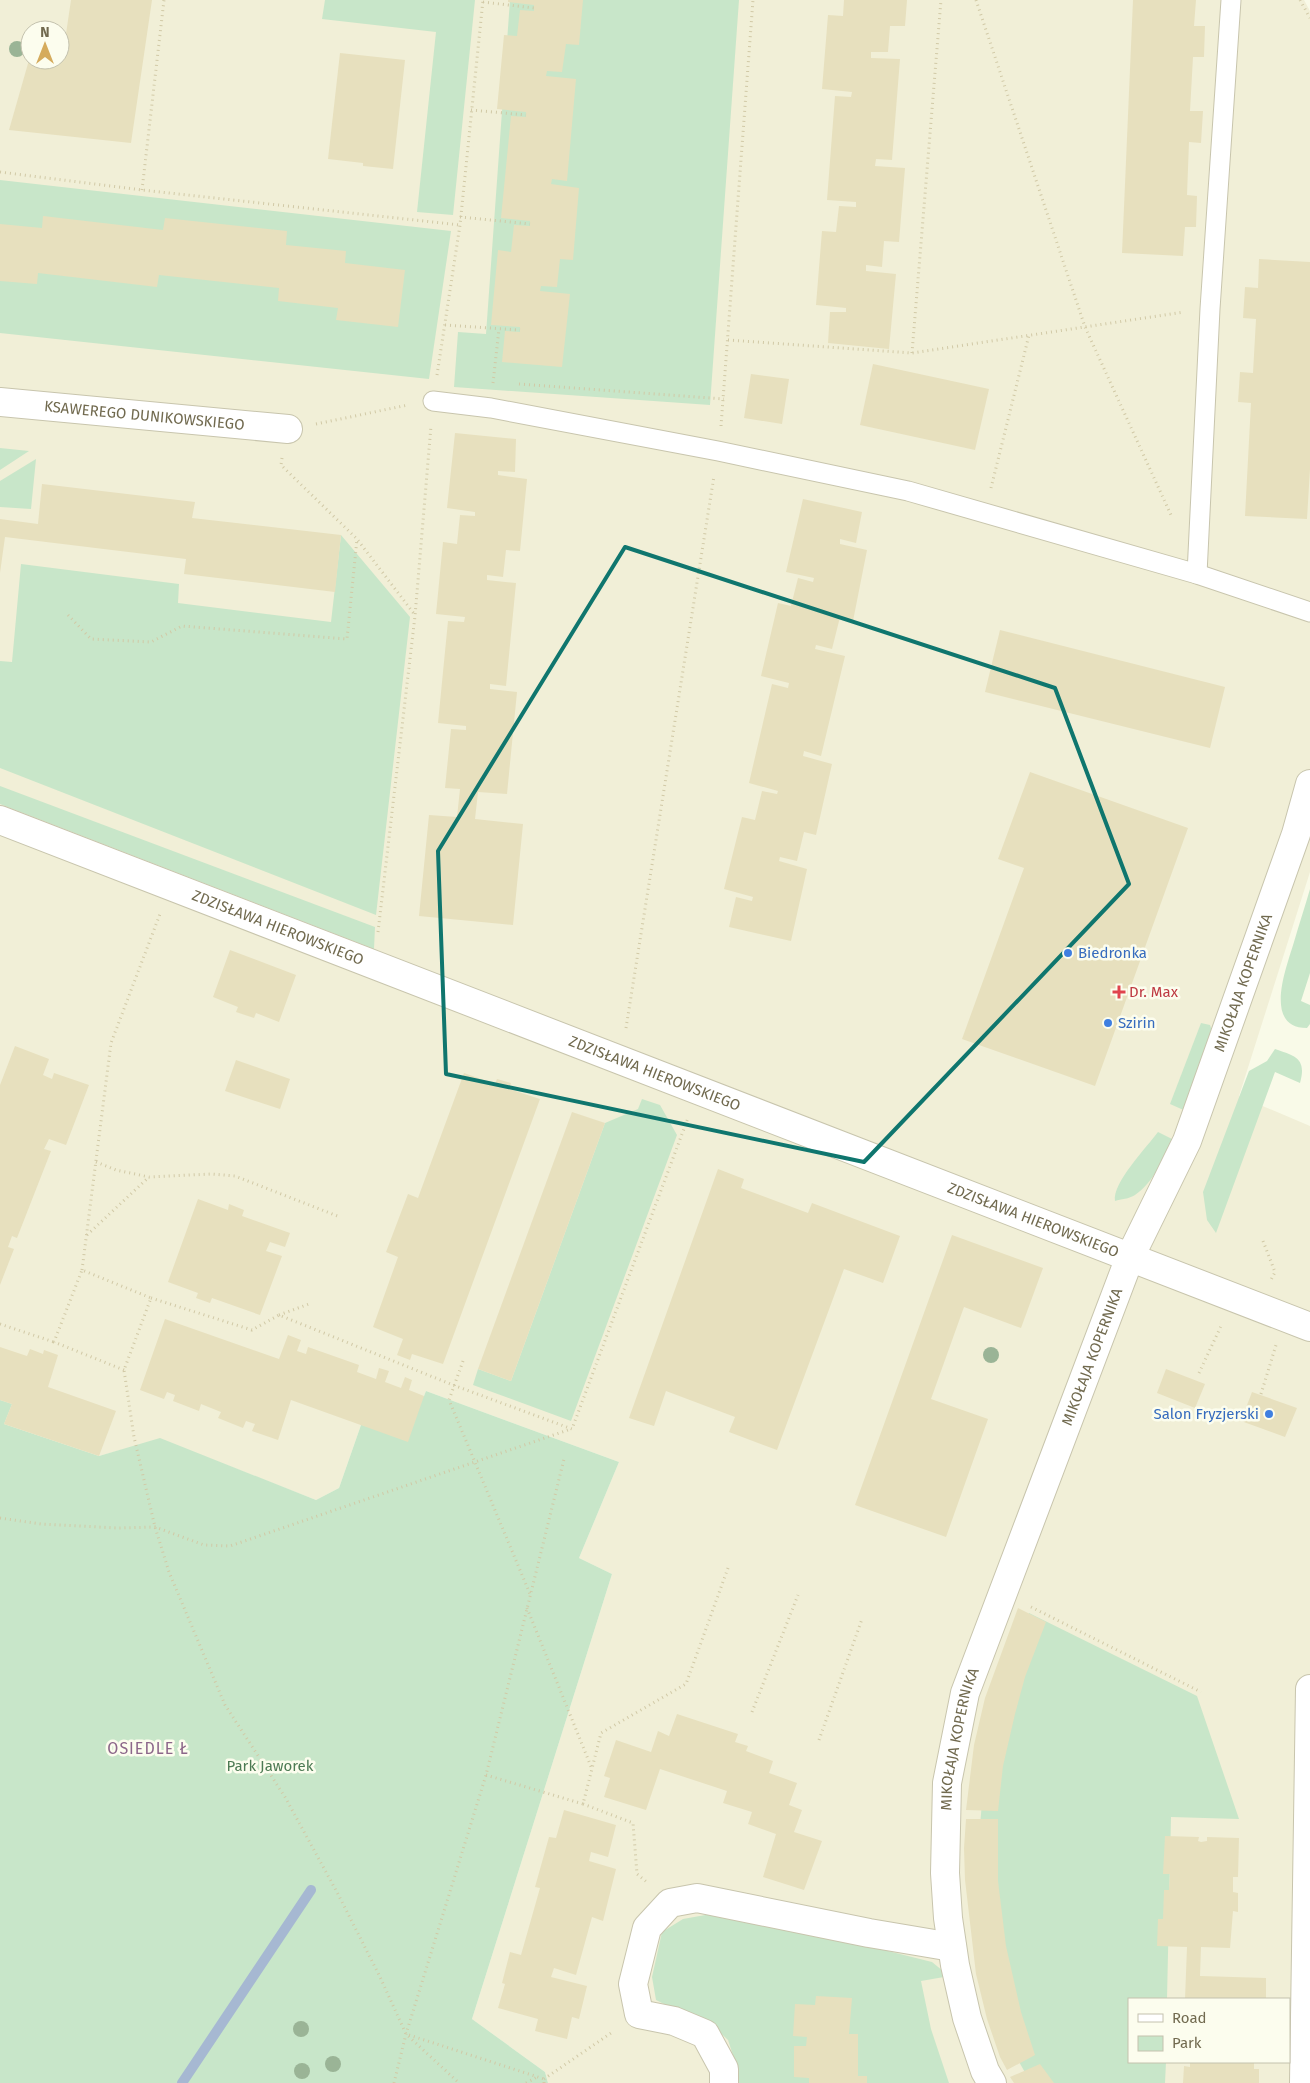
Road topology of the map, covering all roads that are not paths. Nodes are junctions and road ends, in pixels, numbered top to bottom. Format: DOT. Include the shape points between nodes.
graph roads {
  1 [pos="1231,0"];
  2 [pos="433,401"];
  3 [pos="0,402"];
  4 [pos="288,429"];
  5 [pos="1197,574"];
  6 [pos="1310,612"];
  7 [pos="1310,784"];
  8 [pos="0,820"];
  9 [pos="1130,1258"];
  10 [pos="1310,1327"];
  11 [pos="1310,1689"];
  12 [pos="952,1947"];
  13 [pos="724,2083"];
  14 [pos="992,2083"];
  15 [pos="1304,2083"];
  1 -- 5 [label="lane" via="1210,309"];
  2 -- 5 [label="lane" via="490,408 908,490"];
  3 -- 4 [label="street, KSAWEREGO DUNIKOWSKIEGO"];
  5 -- 6 [label="lane"];
  7 -- 9 [label="street, MIKOŁAJA KOPERNIKA" via="1296,834 1187,1141"];
  8 -- 9 [label="street, ZDZISŁAWA HIEROWSKIEGO"];
  9 -- 10 [label="street, ZDZISŁAWA HIEROWSKIEGO"];
  9 -- 12 [label="street, MIKOŁAJA KOPERNIKA" via="965,1693 947,1782 945,1873"];
  11 -- 15 [label="street"];
  12 -- 13 [label="street" via="697,1898 670,1903 647,1928 634,1984 639,2014 674,2021 705,2034 724,2069"];
  12 -- 14 [label="street, MIKOŁAJA KOPERNIKA" via="967,2018"];
}
